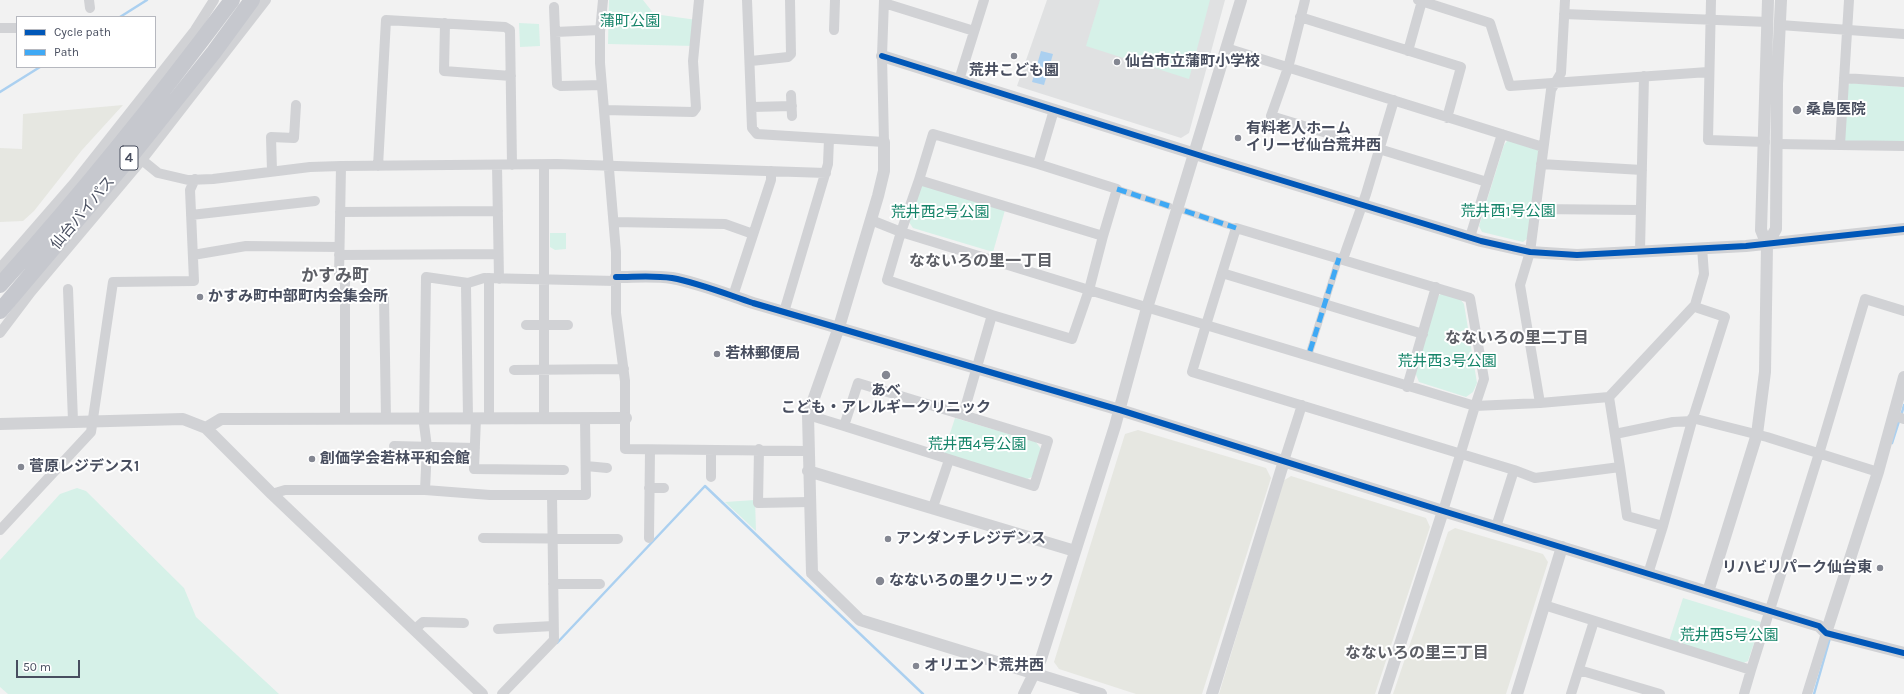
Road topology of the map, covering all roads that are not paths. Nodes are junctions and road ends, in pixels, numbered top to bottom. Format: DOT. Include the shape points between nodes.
graph roads {
  1 [pos="214,0"];
  2 [pos="232,0"];
  3 [pos="252,0"];
  4 [pos="266,0"];
  5 [pos="603,0"];
  6 [pos="699,0"];
  7 [pos="747,0"];
  8 [pos="790,0"];
  9 [pos="835,0"];
  10 [pos="984,0"];
  11 [pos="1241,0"];
  12 [pos="1305,0"];
  13 [pos="1565,0"];
  14 [pos="1710,0"];
  15 [pos="1768,0"];
  16 [pos="1781,0"];
  17 [pos="1849,0"];
  18 [pos="1420,1"];
  19 [pos="884,2"];
  20 [pos="554,7"];
  21 [pos="1564,14"];
  22 [pos="1300,17"];
  23 [pos="1710,21"];
  24 [pos="1768,22"];
  25 [pos="445,23"];
  26 [pos="1780,25"];
  27 [pos="0,28"];
  28 [pos="16,28"];
  29 [pos="600,30"];
  30 [pos="834,30"];
  31 [pos="1846,30"];
  32 [pos="974,31"];
  33 [pos="555,32"];
  34 [pos="1904,34"];
  35 [pos="1226,48"];
  36 [pos="1408,50"];
  37 [pos="882,56"];
  38 [pos="751,61"];
  39 [pos="1288,68"];
  40 [pos="1708,72"];
  41 [pos="511,76"];
  42 [pos="1644,76"];
  43 [pos="1844,78"];
  44 [pos="959,80"];
  45 [pos="1556,82"];
  46 [pos="1904,82"];
  47 [pos="602,85"];
  48 [pos="791,94"];
  49 [pos="1394,100"];
  50 [pos="296,105"];
  51 [pos="752,107"];
  52 [pos="604,110"];
  53 [pos="1054,110"];
  54 [pos="1447,118"];
  55 [pos="1502,134"];
  56 [pos="829,139"];
  57 [pos="884,142"];
  58 [pos="1765,142"];
  59 [pos="1777,144"];
  60 [pos="1840,145"];
  61 [pos="1904,146"];
  62 [pos="1543,147"];
  63 [pos="1379,149"];
  64 [pos="1193,153"];
  65 [pos="142,160"];
  66 [pos="544,164"];
  67 [pos="1038,164"];
  68 [pos="1541,164"];
  69 [pos="497,165"];
  70 [pos="512,165"];
  71 [pos="609,165"];
  72 [pos="341,166"];
  73 [pos="378,166"];
  74 [pos="1642,170"];
  75 [pos="272,171"];
  76 [pos="771,171"];
  77 [pos="826,173"];
  78 [pos="195,180"];
  79 [pos="919,180"];
  80 [pos="1487,182"];
  81 [pos="1118,189"];
  82 [pos="315,201"];
  83 [pos="1362,204"];
  84 [pos="1170,206"];
  85 [pos="1535,209"];
  86 [pos="1641,210"];
  87 [pos="498,211"];
  88 [pos="1185,211"];
  89 [pos="340,212"];
  90 [pos="190,215"];
  91 [pos="871,220"];
  92 [pos="614,222"];
  93 [pos="1236,228"];
  94 [pos="1904,229"];
  95 [pos="901,232"];
  96 [pos="753,234"];
  97 [pos="1103,236"];
  98 [pos="1470,237"];
  99 [pos="1767,245"];
  100 [pos="1702,248"];
  101 [pos="339,251"];
  102 [pos="1640,251"];
  103 [pos="1530,252"];
  104 [pos="498,254"];
  105 [pos="193,255"];
  106 [pos="1341,259"];
  107 [pos="0,268"];
  108 [pos="1222,273"];
  109 [pos="494,278"];
  110 [pos="543,279"];
  111 [pos="616,279"];
  112 [pos="468,283"];
  113 [pos="0,285"];
  114 [pos="1436,287"];
  115 [pos="68,289"];
  116 [pos="1088,290"];
  117 [pos="733,296"];
  118 [pos="384,297"];
  119 [pos="1324,304"];
  120 [pos="1695,305"];
  121 [pos="1147,308"];
  122 [pos="2,309"];
  123 [pos="1904,310"];
  124 [pos="784,312"];
  125 [pos="992,315"];
  126 [pos="544,324"];
  127 [pos="526,325"];
  128 [pos="568,325"];
  129 [pos="1206,325"];
  130 [pos="838,327"];
  131 [pos="0,333"];
  132 [pos="1423,334"];
  133 [pos="1310,351"];
  134 [pos="544,369"];
  135 [pos="624,369"];
  136 [pos="977,369"];
  137 [pos="514,370"];
  138 [pos="1904,377"];
  139 [pos="1407,387"];
  140 [pos="1608,398"];
  141 [pos="1540,403"];
  142 [pos="1302,405"];
  143 [pos="1475,406"];
  144 [pos="1120,410"];
  145 [pos="963,415"];
  146 [pos="808,416"];
  147 [pos="1898,417"];
  148 [pos="345,418"];
  149 [pos="386,418"];
  150 [pos="424,418"];
  151 [pos="472,418"];
  152 [pos="489,418"];
  153 [pos="544,418"];
  154 [pos="585,418"];
  155 [pos="626,418"];
  156 [pos="1692,419"];
  157 [pos="92,420"];
  158 [pos="73,421"];
  159 [pos="0,424"];
  160 [pos="844,426"];
  161 [pos="206,428"];
  162 [pos="1615,434"];
  163 [pos="1757,434"];
  164 [pos="394,446"];
  165 [pos="427,447"];
  166 [pos="475,448"];
  167 [pos="759,449"];
  168 [pos="650,450"];
  169 [pos="711,450"];
  170 [pos="808,451"];
  171 [pos="1461,453"];
  172 [pos="1819,454"];
  173 [pos="949,460"];
  174 [pos="1284,461"];
  175 [pos="586,466"];
  176 [pos="1620,466"];
  177 [pos="607,468"];
  178 [pos="564,470"];
  179 [pos="1514,470"];
  180 [pos="808,471"];
  181 [pos="1878,472"];
  182 [pos="711,477"];
  183 [pos="650,488"];
  184 [pos="664,488"];
  185 [pos="425,490"];
  186 [pos="272,494"];
  187 [pos="552,496"];
  188 [pos="809,502"];
  189 [pos="933,507"];
  190 [pos="1443,512"];
  191 [pos="1663,526"];
  192 [pos="1496,527"];
  193 [pos="0,530"];
  194 [pos="483,538"];
  195 [pos="649,538"];
  196 [pos="551,539"];
  197 [pos="618,539"];
  198 [pos="1562,547"];
  199 [pos="1075,551"];
  200 [pos="1648,574"];
  201 [pos="553,584"];
  202 [pos="600,584"];
  203 [pos="1708,592"];
  204 [pos="1544,605"];
  205 [pos="1770,611"];
  206 [pos="1594,622"];
  207 [pos="464,623"];
  208 [pos="418,626"];
  209 [pos="553,626"];
  210 [pos="498,629"];
  211 [pos="1830,634"];
  212 [pos="1904,652"];
  213 [pos="1579,670"];
  214 [pos="1751,670"];
  215 [pos="1035,673"];
  216 [pos="482,694"];
  217 [pos="502,694"];
  218 [pos="1024,694"];
  219 [pos="1101,694"];
  220 [pos="1212,694"];
  221 [pos="1384,694"];
  222 [pos="1517,694"];
  223 [pos="1571,694"];
  224 [pos="1660,694"];
  225 [pos="1744,694"];
  226 [pos="1807,694"];
  1 -- 107 [label="street" via="195,30 78,177"];
  2 -- 113 [label="highway, 仙台バイパス / 4" via="200,44 96,173"];
  3 -- 122 [label="highway, 仙台バイパス / 4" via="132,156"];
  4 -- 65 [label="street"];
  5 -- 29 [label="street"];
  6 -- 52 [label="street" via="693,61 696,108 693,112"];
  7 -- 38 [label="street"];
  8 -- 38 [label="street" via="791,54 788,57"];
  9 -- 30 [label="street"];
  10 -- 32 [label="street"];
  11 -- 35 [label="street"];
  12 -- 22 [label="street"];
  13 -- 21 [label="street"];
  14 -- 23 [label="street"];
  15 -- 24 [label="street"];
  16 -- 26 [label="street"];
  17 -- 31 [label="street"];
  18 -- 36 [label="street"];
  18 -- 45 [label="street" via="1490,23 1510,86"];
  19 -- 32 [label="street"];
  19 -- 37 [label="street"];
  20 -- 33 [label="street"];
  21 -- 23 [label="street"];
  21 -- 45 [label="street" via="1561,73"];
  22 -- 36 [label="street"];
  22 -- 39 [label="street"];
  23 -- 24 [label="street"];
  23 -- 40 [label="street"];
  24 -- 58 [label="street"];
  25 -- 41 [label="street" via="505,27 510,30"];
  25 -- 41 [label="street" via="444,71"];
  25 -- 73 [label="street" via="386,20"];
  26 -- 31 [label="street"];
  26 -- 59 [label="street"];
  27 -- 28 [label="street"];
  29 -- 33 [label="street"];
  29 -- 47 [label="street"];
  31 -- 34 [label="street"];
  31 -- 43 [label="street"];
  32 -- 44 [label="street"];
  33 -- 47 [label="street" via="557,84"];
  35 -- 39 [label="street"];
  35 -- 64 [label="street"];
  36 -- 54 [label="street" via="1461,67"];
  37 -- 44 [label="street"];
  37 -- 57 [label="street"];
  38 -- 51 [label="street"];
  39 -- 49 [label="street"];
  39 -- 63 [label="street" via="1271,116"];
  40 -- 42 [label="street"];
  40 -- 58 [label="street" via="1708,140"];
  41 -- 70 [label="street"];
  42 -- 45 [label="street"];
  42 -- 74 [label="street"];
  43 -- 46 [label="street"];
  43 -- 60 [label="street"];
  44 -- 53 [label="street"];
  45 -- 62 [label="street" via="1551,90"];
  47 -- 52 [label="street"];
  48 -- 51 [label="street" via="792,111"];
  49 -- 54 [label="street"];
  49 -- 63 [label="street"];
  50 -- 75 [label="street" via="294,138 271,138"];
  51 -- 56 [label="street" via="752,128 757,134"];
  52 -- 71 [label="street"];
  53 -- 64 [label="street"];
  53 -- 67 [label="street"];
  54 -- 55 [label="street"];
  55 -- 62 [label="street"];
  55 -- 80 [label="street"];
  56 -- 57 [label="street"];
  56 -- 77 [label="street"];
  57 -- 91 [label="street" via="884,171"];
  58 -- 99 [label="street" via="1761,230"];
  59 -- 60 [label="street"];
  59 -- 99 [label="street" via="1776,229"];
  60 -- 61 [label="street"];
  62 -- 68 [label="street"];
  63 -- 80 [label="street"];
  63 -- 83 [label="street"];
  64 -- 83 [label="street"];
  64 -- 121 [label="street"];
  65 -- 78 [label="street" via="158,173"];
  65 -- 131 [label="street" via="31,292"];
  66 -- 70 [label="street"];
  66 -- 71 [label="street"];
  66 -- 110 [label="street"];
  67 -- 79 [label="street" via="933,134"];
  67 -- 81 [label="street"];
  68 -- 74 [label="street"];
  68 -- 85 [label="street"];
  69 -- 70 [label="street"];
  69 -- 73 [label="street"];
  69 -- 87 [label="street"];
  71 -- 76 [label="street"];
  71 -- 92 [label="street"];
  72 -- 73 [label="street"];
  72 -- 75 [label="street"];
  72 -- 89 [label="street"];
  74 -- 86 [label="street"];
  75 -- 78 [label="street"];
  76 -- 77 [label="street"];
  76 -- 96 [label="street" via="771,180"];
  77 -- 124 [label="street"];
  78 -- 90 [label="street" via="190,190"];
  79 -- 95 [label="street"];
  79 -- 97 [label="street"];
  80 -- 98 [label="street"];
  81 -- 84 [label="street"];
  81 -- 97 [label="street"];
  82 -- 90 [label="street"];
  83 -- 98 [label="street"];
  83 -- 106 [label="street"];
  85 -- 86 [label="street"];
  85 -- 103 [label="street"];
  86 -- 102 [label="street"];
  87 -- 89 [label="street"];
  87 -- 104 [label="street"];
  88 -- 93 [label="street"];
  89 -- 101 [label="street"];
  90 -- 105 [label="street"];
  91 -- 95 [label="street"];
  91 -- 130 [label="street"];
  92 -- 96 [label="street" via="725,224"];
  92 -- 111 [label="street"];
  93 -- 106 [label="street"];
  93 -- 108 [label="street"];
  94 -- 99 [label="street"];
  95 -- 116 [label="street"];
  95 -- 125 [label="street" via="887,280"];
  96 -- 117 [label="street"];
  97 -- 116 [label="street"];
  98 -- 103 [label="street"];
  99 -- 100 [label="street"];
  99 -- 163 [label="street" via="1765,372"];
  100 -- 102 [label="street"];
  100 -- 120 [label="street" via="1704,274"];
  101 -- 104 [label="street"];
  101 -- 105 [label="street" via="246,246"];
  101 -- 148 [label="street" via="339,277 345,281"];
  102 -- 103 [label="street" via="1577,255"];
  103 -- 141 [label="street" via="1520,285"];
  104 -- 109 [label="street"];
  105 -- 157 [label="street" via="194,281 113,282"];
  106 -- 114 [label="street"];
  106 -- 119 [label="street"];
  108 -- 119 [label="street"];
  108 -- 129 [label="street"];
  109 -- 110 [label="street"];
  109 -- 112 [label="street" via="477,279"];
  109 -- 152 [label="street"];
  110 -- 111 [label="street"];
  110 -- 126 [label="street"];
  111 -- 117 [label="street" via="653,276 673,278"];
  111 -- 135 [label="street" via="616,313"];
  112 -- 150 [label="street" via="426,277"];
  112 -- 151 [label="street" via="466,286"];
  114 -- 132 [label="street"];
  114 -- 143 [label="street" via="1470,298 1484,379"];
  115 -- 158 [label="street"];
  116 -- 121 [label="street"];
  116 -- 125 [label="street" via="1072,339"];
  117 -- 124 [label="street"];
  118 -- 149 [label="street"];
  119 -- 132 [label="street"];
  119 -- 133 [label="street"];
  120 -- 140 [label="street"];
  120 -- 156 [label="street" via="1725,317"];
  121 -- 129 [label="street"];
  121 -- 144 [label="street"];
  123 -- 172 [label="street" via="1864,298"];
  124 -- 130 [label="street"];
  125 -- 136 [label="street"];
  126 -- 127 [label="street"];
  126 -- 128 [label="street"];
  126 -- 134 [label="street"];
  129 -- 139 [label="street"];
  129 -- 142 [label="street" via="1192,372"];
  130 -- 136 [label="street"];
  130 -- 146 [label="street"];
  132 -- 139 [label="street"];
  134 -- 135 [label="street"];
  134 -- 137 [label="street"];
  134 -- 153 [label="street"];
  135 -- 155 [label="street"];
  136 -- 144 [label="street"];
  136 -- 145 [label="street"];
  138 -- 147 [label="street"];
  139 -- 143 [label="street"];
  140 -- 141 [label="street"];
  140 -- 162 [label="street"];
  141 -- 143 [label="street"];
  142 -- 171 [label="street"];
  142 -- 174 [label="street"];
  143 -- 171 [label="street"];
  144 -- 174 [label="street"];
  144 -- 199 [label="street"];
  145 -- 160 [label="street" via="858,383"];
  145 -- 173 [label="street" via="1048,440 1034,486"];
  146 -- 160 [label="street"];
  146 -- 170 [label="street"];
  147 -- 181 [label="street"];
  148 -- 149 [label="street"];
  148 -- 161 [label="street" via="221,419"];
  149 -- 150 [label="street"];
  150 -- 151 [label="street"];
  150 -- 165 [label="street"];
  151 -- 152 [label="street"];
  151 -- 166 [label="street"];
  152 -- 153 [label="street"];
  153 -- 154 [label="street"];
  154 -- 155 [label="street"];
  154 -- 175 [label="street"];
  155 -- 168 [label="street" via="626,449"];
  156 -- 162 [label="street"];
  156 -- 163 [label="street"];
  156 -- 191 [label="street"];
  157 -- 158 [label="street"];
  157 -- 161 [label="street" via="183,418"];
  157 -- 193 [label="street" via="91,432"];
  158 -- 159 [label="street"];
  160 -- 173 [label="street"];
  161 -- 186 [label="street"];
  162 -- 176 [label="street"];
  163 -- 172 [label="street"];
  163 -- 203 [label="street"];
  164 -- 165 [label="street"];
  165 -- 166 [label="street"];
  165 -- 185 [label="street"];
  166 -- 178 [label="street" via="474,469"];
  167 -- 169 [label="street"];
  167 -- 170 [label="street"];
  167 -- 188 [label="street" via="758,503"];
  168 -- 169 [label="street"];
  168 -- 183 [label="street"];
  169 -- 182 [label="street"];
  170 -- 180 [label="street"];
  171 -- 179 [label="street"];
  171 -- 190 [label="street"];
  172 -- 181 [label="street"];
  172 -- 205 [label="street"];
  173 -- 189 [label="street"];
  174 -- 190 [label="street"];
  174 -- 220 [label="street"];
  175 -- 177 [label="street"];
  175 -- 187 [label="street" via="586,495"];
  176 -- 179 [label="street" via="1535,478"];
  176 -- 191 [label="street" via="1628,516"];
  179 -- 192 [label="street"];
  180 -- 188 [label="street"];
  180 -- 189 [label="street"];
  181 -- 211 [label="street"];
  183 -- 184 [label="street"];
  183 -- 195 [label="street"];
  185 -- 186 [label="street" via="285,490"];
  185 -- 187 [label="street"];
  186 -- 208 [label="street"];
  187 -- 196 [label="street"];
  188 -- 215 [label="street" via="812,573 860,620"];
  189 -- 199 [label="street"];
  190 -- 192 [label="street"];
  190 -- 221 [label="street"];
  191 -- 200 [label="street"];
  192 -- 198 [label="street"];
  194 -- 196 [label="street"];
  196 -- 197 [label="street"];
  196 -- 201 [label="street"];
  198 -- 200 [label="street"];
  198 -- 204 [label="street"];
  199 -- 215 [label="street"];
  200 -- 203 [label="street"];
  201 -- 202 [label="street"];
  201 -- 209 [label="street"];
  203 -- 205 [label="street"];
  204 -- 206 [label="street"];
  204 -- 222 [label="street"];
  205 -- 211 [label="street" via="1819,626"];
  205 -- 214 [label="street"];
  206 -- 213 [label="street"];
  206 -- 214 [label="street"];
  207 -- 208 [label="street"];
  208 -- 216 [label="street"];
  209 -- 210 [label="street"];
  209 -- 217 [label="street" via="554,640"];
  211 -- 212 [label="street"];
  211 -- 226 [label="street"];
  213 -- 223 [label="street"];
  213 -- 224 [label="street"];
  214 -- 225 [label="street"];
  215 -- 218 [label="street"];
  215 -- 219 [label="street"];
}
